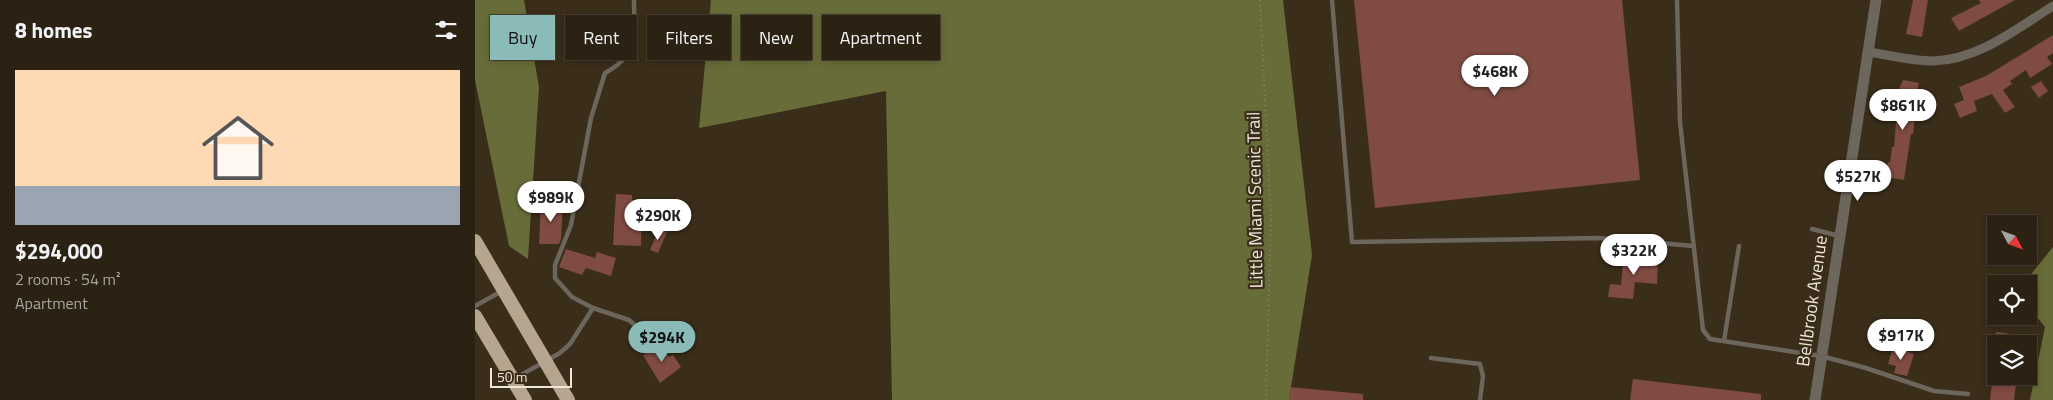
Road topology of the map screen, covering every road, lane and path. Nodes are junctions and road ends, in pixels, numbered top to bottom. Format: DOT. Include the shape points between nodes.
graph roads {
  1 [pos="634,0"];
  2 [pos="1260,0"];
  3 [pos="1332,0"];
  4 [pos="1677,0"];
  5 [pos="1876,0"];
  6 [pos="2053,6"];
  7 [pos="1868,52"];
  8 [pos="1812,229"];
  9 [pos="1839,236"];
  10 [pos="475,241"];
  11 [pos="1694,246"];
  12 [pos="1739,246"];
  13 [pos="504,290"];
  14 [pos="475,306"];
  15 [pos="593,308"];
  16 [pos="475,316"];
  17 [pos="1724,341"];
  18 [pos="654,342"];
  19 [pos="1821,356"];
  20 [pos="1431,358"];
  21 [pos="546,361"];
  22 [pos="512,380"];
  23 [pos="1968,394"];
  24 [pos="525,400"];
  25 [pos="568,400"];
  26 [pos="1267,400"];
  27 [pos="1480,400"];
  28 [pos="1815,400"];
  1 -- 15 [label="lane" via="634,46 619,65 605,73 591,118 571,225 555,265 555,278 573,297"];
  2 -- 26 [label="path, Little Miami Scenic Trail" via="1271,218"];
  3 -- 11 [label="lane" via="1352,242 1599,238"];
  4 -- 11 [label="lane" via="1680,122"];
  5 -- 7 [label="street, Bellbrook Avenue"];
  6 -- 7 [label="street" via="1987,47 1960,58 1931,61"];
  7 -- 9 [label="street, Bellbrook Avenue"];
  8 -- 9 [label="lane"];
  9 -- 19 [label="street, Bellbrook Avenue"];
  10 -- 13 [label="highway"];
  11 -- 17 [label="lane" via="1703,330 1710,339"];
  12 -- 17 [label="lane"];
  13 -- 14 [label="lane"];
  13 -- 21 [label="highway"];
  15 -- 18 [label="lane" via="629,320"];
  15 -- 21 [label="lane" via="570,344"];
  16 -- 22 [label="highway"];
  17 -- 19 [label="lane"];
  19 -- 23 [label="lane" via="1934,391"];
  19 -- 28 [label="street, Bellbrook Avenue"];
  20 -- 27 [label="lane" via="1479,364 1483,376"];
  21 -- 22 [label="lane"];
  21 -- 25 [label="highway"];
  22 -- 24 [label="highway"];
}
